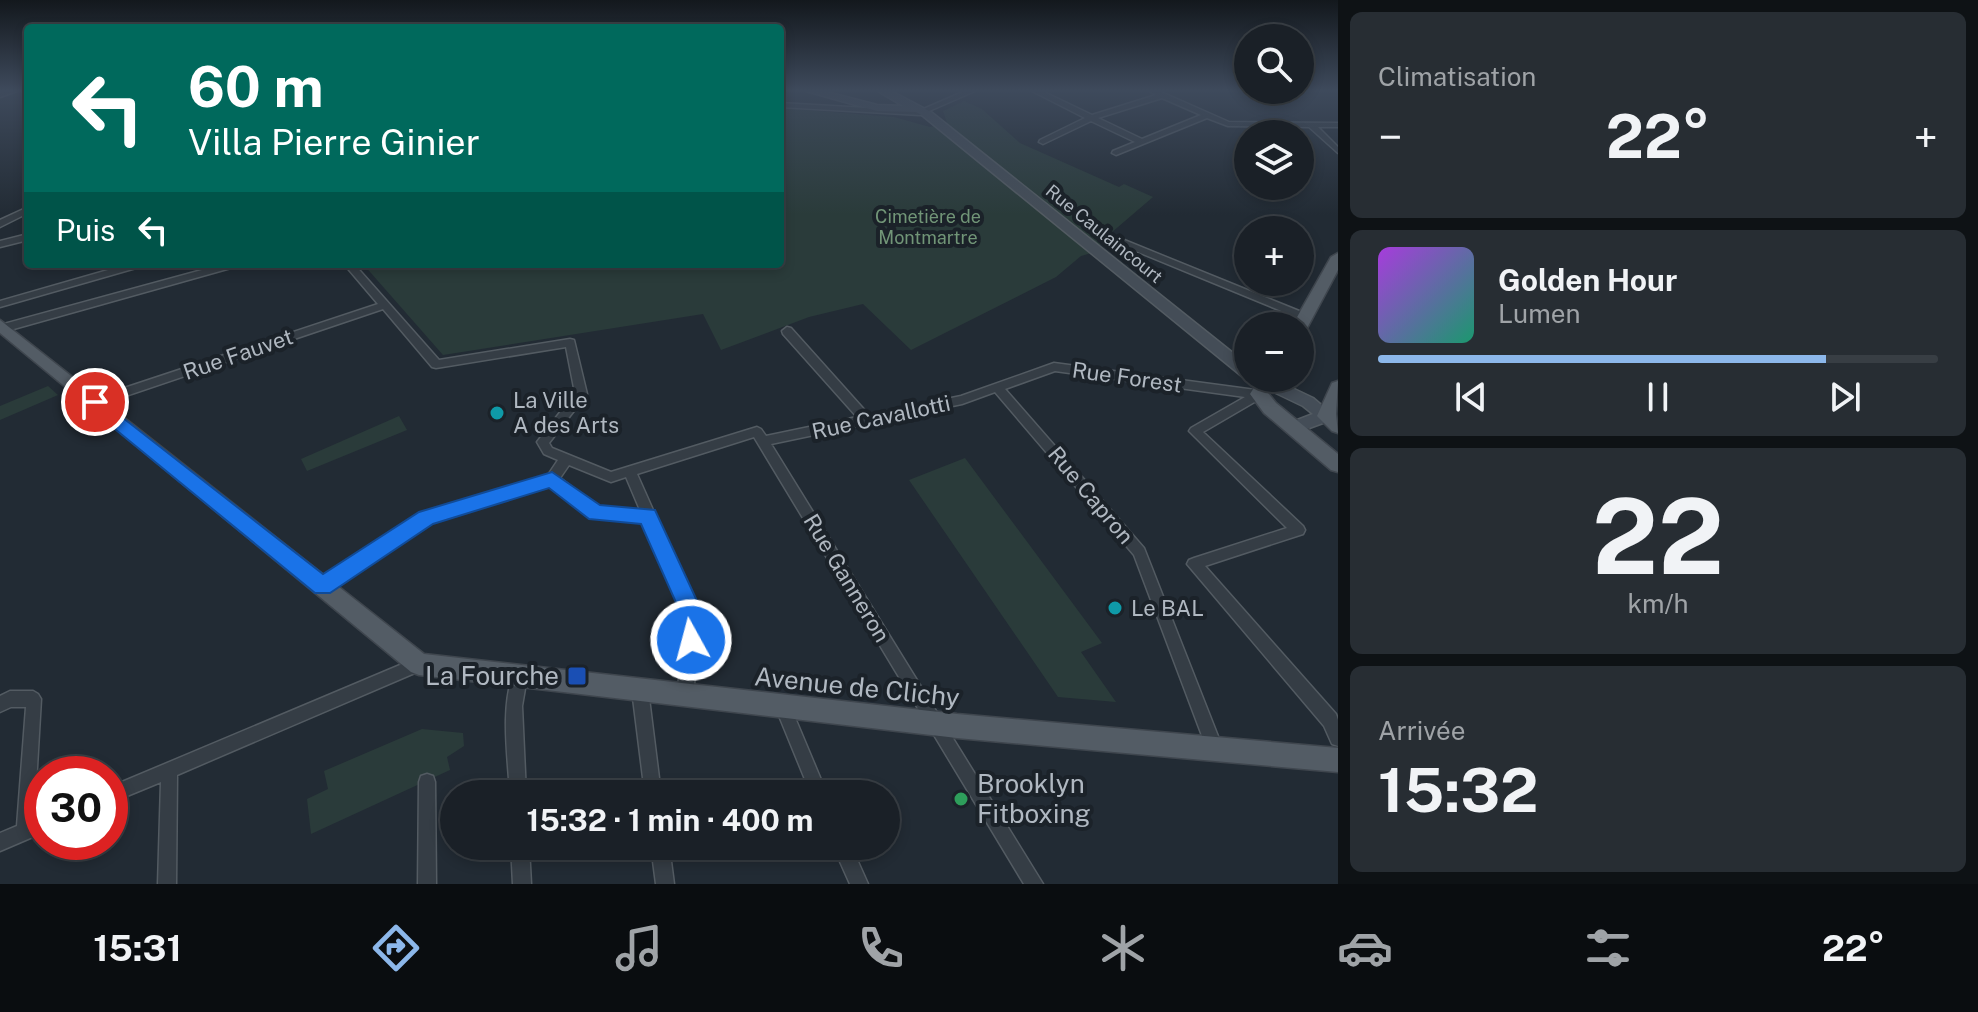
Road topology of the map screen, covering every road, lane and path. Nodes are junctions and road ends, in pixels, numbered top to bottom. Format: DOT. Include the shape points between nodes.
graph roads {
  1 [pos="948,132"];
  2 [pos="1062,132"];
  3 [pos="1121,132"];
  4 [pos="1165,132"];
  5 [pos="1319,132"];
  6 [pos="1043,142"];
  7 [pos="1141,142"];
  8 [pos="1338,151"];
  9 [pos="1116,153"];
  10 [pos="24,212"];
  11 [pos="0,224"];
  12 [pos="1107,236"];
  13 [pos="24,238"];
  14 [pos="0,244"];
  15 [pos="1338,257"];
  16 [pos="126,268"];
  17 [pos="220,268"];
  18 [pos="352,268"];
  19 [pos="0,304"];
  20 [pos="382,306"];
  21 [pos="1280,312"];
  22 [pos="1308,312"];
  23 [pos="1,326"];
  24 [pos="787,331"];
  25 [pos="1234,362"];
  26 [pos="1234,379"];
  27 [pos="1338,387"];
  28 [pos="998,388"];
  29 [pos="1244,392"];
  30 [pos="1266,392"];
  31 [pos="1284,392"];
  32 [pos="95,402"];
  33 [pos="866,419"];
  34 [pos="1332,421"];
  35 [pos="1293,428"];
  36 [pos="760,437"];
  37 [pos="566,459"];
  38 [pos="1338,465"];
  39 [pos="630,472"];
  40 [pos="552,479"];
  41 [pos="648,516"];
  42 [pos="323,586"];
  43 [pos="419,664"];
  44 [pos="519,677"];
  45 [pos="640,690"];
  46 [pos="685,696"];
  47 [pos="0,704"];
  48 [pos="783,706"];
  49 [pos="935,724"];
  50 [pos="1338,738"];
  51 [pos="1215,749"];
  52 [pos="30,756"];
  53 [pos="1338,760"];
  54 [pos="169,770"];
  55 [pos="517,780"];
  56 [pos="651,780"];
  57 [pos="813,780"];
  58 [pos="427,782"];
  59 [pos="128,787"];
  60 [pos="24,831"];
  61 [pos="0,842"];
  62 [pos="521,860"];
  63 [pos="662,860"];
  64 [pos="848,860"];
  65 [pos="167,884"];
  66 [pos="427,884"];
  67 [pos="522,884"];
  68 [pos="665,884"];
  69 [pos="859,884"];
  70 [pos="1034,884"];
  1 -- 25 [label="street, Rue Caulaincourt"];
  2 -- 6 [label="street"];
  3 -- 7 [label="street"];
  4 -- 7 [label="street"];
  5 -- 8 [label="street"];
  7 -- 9 [label="street"];
  10 -- 11 [label="street"];
  12 -- 21 [label="street"];
  13 -- 14 [label="street"];
  15 -- 22 [label="main road"];
  16 -- 19 [label="street"];
  17 -- 23 [label="street"];
  18 -- 20 [label="street"];
  20 -- 32 [label="street, Rue Fauvet"];
  20 -- 37 [label="street" via="436,364 570,343 581,394 543,442 548,451"];
  23 -- 32 [label="main road"];
  24 -- 33 [label="street"];
  26 -- 28 [label="street, Rue Forest" via="1054,367"];
  27 -- 34 [label="main road"];
  28 -- 33 [label="street, Rue Cavallotti"];
  28 -- 51 [label="street, Rue Capron" via="1139,552"];
  29 -- 50 [label="street" via="1195,431 1298,530 1194,564 1330,720"];
  30 -- 35 [label="main road"];
  31 -- 34 [label="street, Rue Caulaincourt"];
  32 -- 42 [label="main road"];
  33 -- 36 [label="street, Rue Cavallotti"];
  34 -- 35 [label="street"];
  35 -- 38 [label="main road"];
  36 -- 39 [label="street, Rue Cavallotti"];
  36 -- 49 [label="street, Rue Ganneron"];
  37 -- 39 [label="street" via="611,477"];
  37 -- 40 [label="street"];
  39 -- 41 [label="street"];
  40 -- 41 [label="street" via="596,513"];
  40 -- 42 [label="street" via="426,518"];
  41 -- 46 [label="street" via="693,616"];
  42 -- 43 [label="main road"];
  43 -- 44 [label="main road, Avenue de Clichy"];
  43 -- 54 [label="street"];
  44 -- 45 [label="main road, Avenue de Clichy"];
  44 -- 55 [label="street" via="514,706"];
  45 -- 46 [label="main road, Avenue de Clichy"];
  45 -- 56 [label="street"];
  46 -- 48 [label="main road, Avenue de Clichy"];
  47 -- 52 [label="street" via="33,699"];
  48 -- 49 [label="main road, Avenue de Clichy"];
  48 -- 57 [label="street"];
  49 -- 51 [label="main road, Avenue de Clichy"];
  49 -- 70 [label="street, Rue Ganneron"];
  51 -- 53 [label="main road, Avenue de Clichy"];
  54 -- 59 [label="street"];
  54 -- 65 [label="street"];
  58 -- 66 [label="street"];
  60 -- 61 [label="street"];
  62 -- 67 [label="street"];
  63 -- 68 [label="street"];
  64 -- 69 [label="street"];
}
